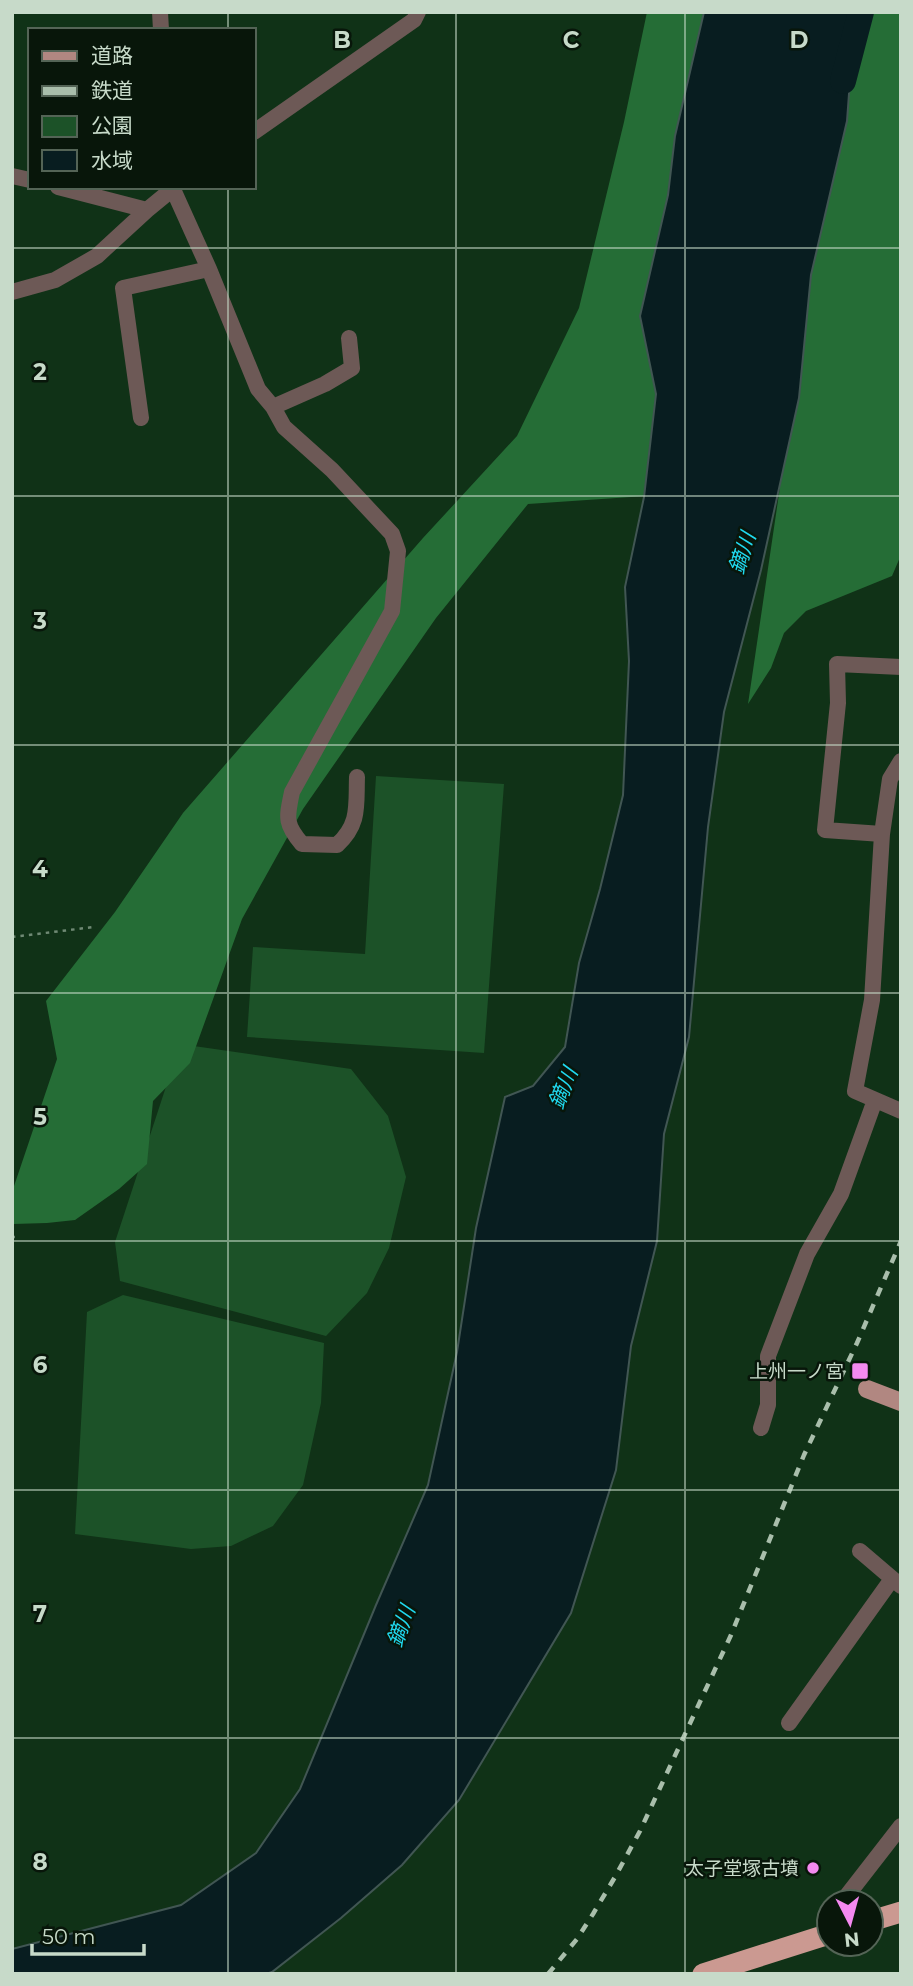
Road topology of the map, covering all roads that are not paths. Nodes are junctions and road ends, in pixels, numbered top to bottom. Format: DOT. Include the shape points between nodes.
graph roads {
  1 [pos="418,12"];
  2 [pos="256,131"];
  3 [pos="66,189"];
  4 [pos="172,189"];
  5 [pos="173,189"];
  6 [pos="147,210"];
  7 [pos="209,269"];
  8 [pos="12,292"];
  9 [pos="349,338"];
  10 [pos="273,407"];
  11 [pos="141,418"];
  12 [pos="901,667"];
  13 [pos="901,761"];
  14 [pos="356,777"];
  15 [pos="882,834"];
  16 [pos="875,1100"];
  17 [pos="901,1111"];
  18 [pos="867,1390"];
  19 [pos="901,1402"];
  20 [pos="761,1428"];
  21 [pos="860,1551"];
  22 [pos="897,1583"];
  23 [pos="789,1723"];
  24 [pos="901,1826"];
  25 [pos="853,1888"];
  26 [pos="815,1935"];
  27 [pos="731,1969"];
  28 [pos="703,1974"];
  1 -- 2 [label="street" via="414,20"];
  3 -- 6 [label="street"];
  4 -- 6 [label="street"];
  5 -- 7 [label="street"];
  6 -- 8 [label="street" via="97,256 55,279"];
  7 -- 10 [label="street" via="258,389"];
  7 -- 11 [label="street" via="123,288"];
  9 -- 10 [label="street" via="352,368"];
  10 -- 14 [label="street" via="284,427 392,534 398,551 392,611 292,792 287,818 302,844 337,845 348,835 356,816"];
  12 -- 15 [label="street" via="837,664 838,703 825,830"];
  13 -- 15 [label="street" via="890,779"];
  15 -- 16 [label="street" via="872,1000 855,1091"];
  16 -- 17 [label="street"];
  16 -- 20 [label="street" via="841,1194 807,1254 768,1356 768,1405"];
  18 -- 19 [label="main road"];
  21 -- 22 [label="street"];
  22 -- 23 [label="street"];
  24 -- 25 [label="street"];
  26 -- 27 [label="highway"];
  27 -- 28 [label="highway"];
}
